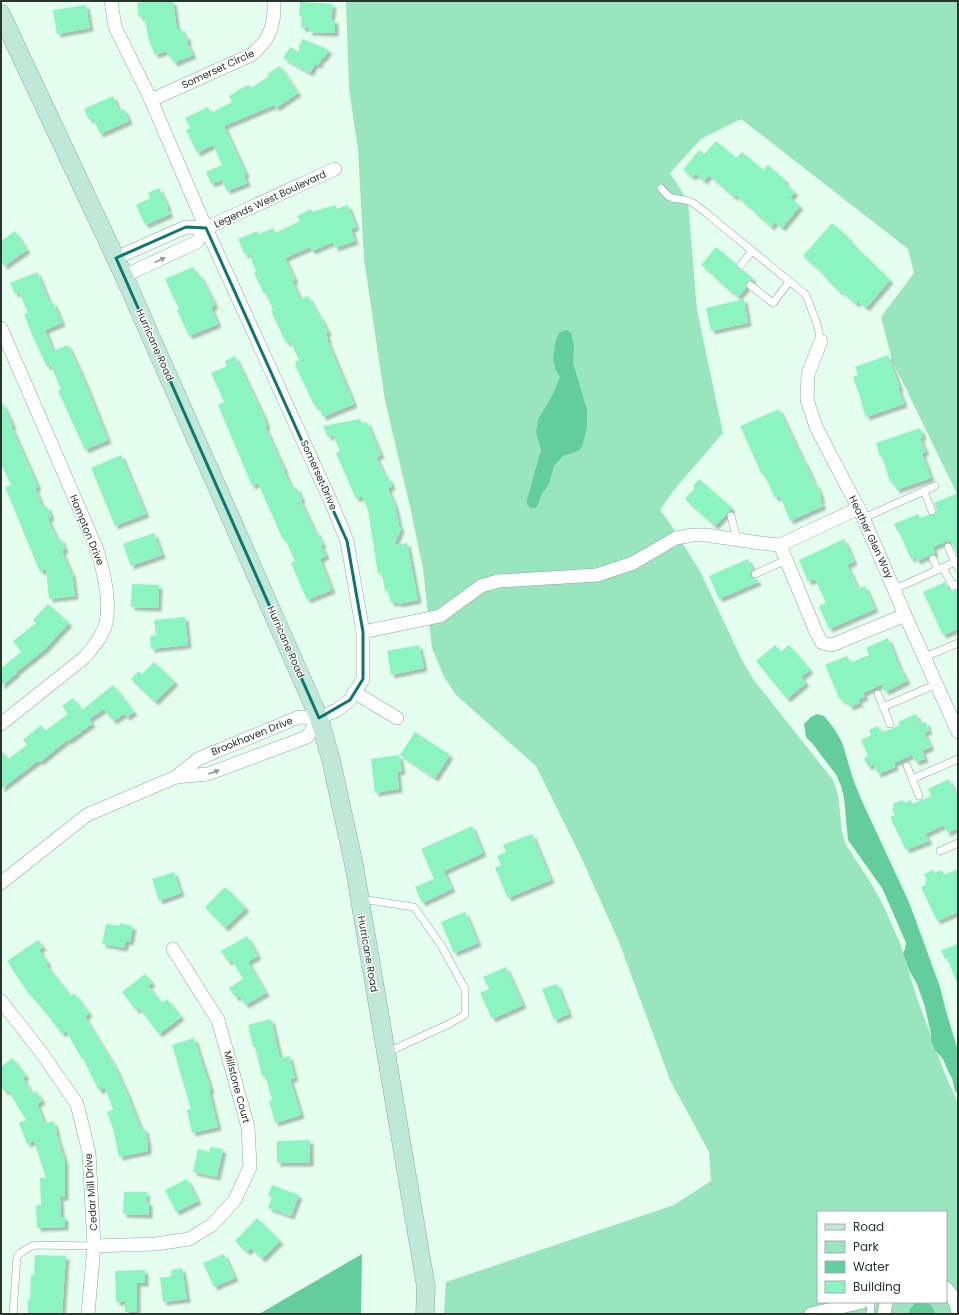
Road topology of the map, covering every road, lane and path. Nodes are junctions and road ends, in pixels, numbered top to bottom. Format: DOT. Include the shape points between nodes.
graph roads {
  1 [pos="111,1"];
  2 [pos="274,1"];
  3 [pos="1,14"];
  4 [pos="151,100"];
  5 [pos="335,169"];
  6 [pos="661,188"];
  7 [pos="206,228"];
  8 [pos="752,251"];
  9 [pos="116,258"];
  10 [pos="741,265"];
  11 [pos="124,276"];
  12 [pos="789,282"];
  13 [pos="750,285"];
  14 [pos="1,328"];
  15 [pos="821,341"];
  16 [pos="935,486"];
  17 [pos="924,491"];
  18 [pos="932,511"];
  19 [pos="861,513"];
  20 [pos="731,516"];
  21 [pos="737,539"];
  22 [pos="780,545"];
  23 [pos="948,547"];
  24 [pos="786,560"];
  25 [pos="933,560"];
  26 [pos="957,565"];
  27 [pos="940,569"];
  28 [pos="755,574"];
  29 [pos="958,584"];
  30 [pos="895,589"];
  31 [pos="905,615"];
  32 [pos="363,632"];
  33 [pos="958,643"];
  34 [pos="925,657"];
  35 [pos="937,684"];
  36 [pos="354,692"];
  37 [pos="878,694"];
  38 [pos="883,707"];
  39 [pos="319,718"];
  40 [pos="397,718"];
  41 [pos="1,724"];
  42 [pos="890,724"];
  43 [pos="958,730"];
  44 [pos="958,759"];
  45 [pos="907,766"];
  46 [pos="176,777"];
  47 [pos="912,779"];
  48 [pos="919,796"];
  49 [pos="958,843"];
  50 [pos="940,851"];
  51 [pos="1,883"];
  52 [pos="359,898"];
  53 [pos="173,948"];
  54 [pos="1,1001"];
  55 [pos="386,1053"];
  56 [pos="94,1246"];
  57 [pos="952,1290"];
  58 [pos="857,1303"];
  59 [pos="871,1303"];
  60 [pos="886,1303"];
  61 [pos="958,1312"];
  62 [pos="13,1314"];
  63 [pos="88,1314"];
  64 [pos="425,1314"];
  65 [pos="811,1314"];
  66 [pos="870,1314"];
  67 [pos="884,1314"];
  1 -- 4 [label="street" via="115,28"];
  2 -- 4 [label="street, Somerset Circle" via="272,29 264,44 251,55"];
  3 -- 9 [label="street, Hurricane Road"];
  4 -- 7 [label="street"];
  5 -- 7 [label="street, Legends West Boulevard"];
  6 -- 8 [label="lane" via="667,196 690,201"];
  7 -- 9 [label="street, Legends West Boulevard" via="186,227"];
  11 -- 7 [label="street, Legends West Boulevard, one-way" via="197,242"];
  7 -- 32 [label="street, Somerset Drive" via="347,541"];
  8 -- 10 [label="lane"];
  8 -- 12 [label="lane"];
  9 -- 11 [label="street, Hurricane Road"];
  11 -- 39 [label="street, Hurricane Road"];
  12 -- 13 [label="lane" via="770,306"];
  12 -- 15 [label="lane" via="806,295"];
  14 -- 41 [label="street, Hampton Drive" via="96,547 106,584 107,605 106,623 93,647"];
  15 -- 19 [label="street, Heather Glen Way" via="808,374 807,400 816,427"];
  16 -- 17 [label="lane"];
  17 -- 18 [label="lane"];
  17 -- 19 [label="lane"];
  19 -- 22 [label="street"];
  19 -- 30 [label="street, Heather Glen Way"];
  20 -- 21 [label="lane"];
  21 -- 22 [label="street"];
  21 -- 32 [label="street" via="706,534 676,538 634,563 597,576 498,581 481,586 440,616"];
  22 -- 24 [label="street"];
  23 -- 26 [label="lane"];
  24 -- 28 [label="lane"];
  24 -- 31 [label="street" via="822,643 832,645"];
  25 -- 27 [label="lane"];
  26 -- 27 [label="lane"];
  27 -- 29 [label="lane" via="953,586"];
  27 -- 30 [label="lane"];
  30 -- 31 [label="street, Heather Glen Way"];
  31 -- 34 [label="street, Heather Glen Way"];
  32 -- 36 [label="street, Somerset Drive" via="363,679"];
  33 -- 34 [label="lane"];
  34 -- 35 [label="street, Heather Glen Way"];
  35 -- 38 [label="lane"];
  35 -- 43 [label="street, Heather Glen Way"];
  36 -- 39 [label="street, Somerset Drive" via="346,704"];
  36 -- 40 [label="street"];
  37 -- 38 [label="lane"];
  38 -- 42 [label="lane"];
  39 -- 46 [label="street, Brookhaven Drive" via="299,717 198,758"];
  46 -- 39 [label="street, Brookhaven Drive, one-way" via="208,774 307,737"];
  39 -- 52 [label="street, Hurricane Road" via="331,760"];
  44 -- 47 [label="lane"];
  45 -- 47 [label="lane"];
  46 -- 51 [label="street, Brookhaven Drive" via="87,816"];
  47 -- 48 [label="lane"];
  49 -- 50 [label="lane"];
  52 -- 55 [label="street, Hurricane Road"];
  52 -- 55 [label="lane" via="414,907 441,945 465,990 465,1015"];
  53 -- 56 [label="street, Millstone Court" via="218,1020 248,1127 250,1167 236,1200 212,1224 189,1239 156,1244"];
  54 -- 56 [label="street, Cedar Mill Drive" via="77,1104 89,1154"];
  55 -- 64 [label="street, Hurricane Road" via="426,1287"];
  56 -- 62 [label="lane" via="34,1245 26,1248 17,1256"];
  56 -- 63 [label="street, Cedar Mill Drive"];
  57 -- 61 [label="street"];
  58 -- 65 [label="street"];
  59 -- 66 [label="lane"];
  60 -- 67 [label="street"];
}
